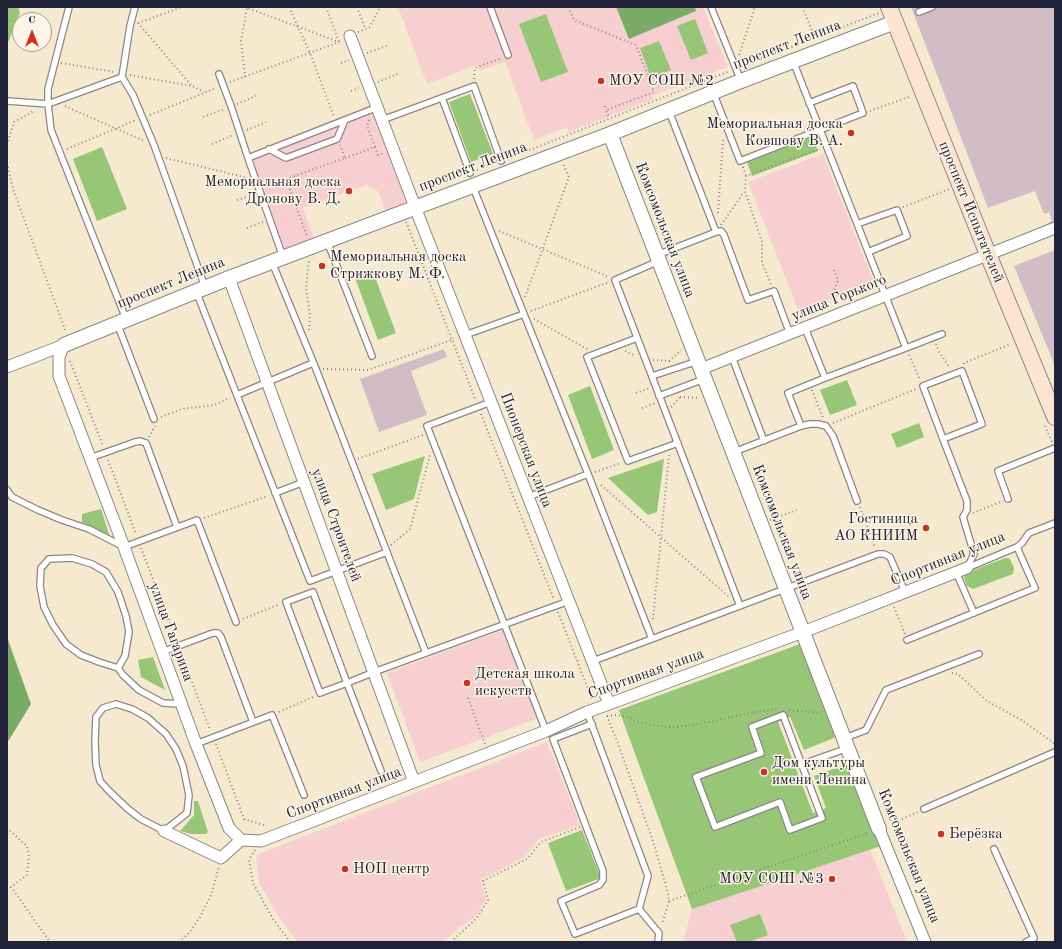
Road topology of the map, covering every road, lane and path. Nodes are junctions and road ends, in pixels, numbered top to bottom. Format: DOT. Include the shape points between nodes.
graph roads {
  1 [pos="69,7"];
  2 [pos="135,7"];
  3 [pos="182,7"];
  4 [pos="246,7"];
  5 [pos="289,7"];
  6 [pos="326,7"];
  7 [pos="357,7"];
  8 [pos="490,7"];
  9 [pos="568,7"];
  10 [pos="710,7"];
  11 [pos="755,7"];
  12 [pos="806,7"];
  13 [pos="932,7"];
  14 [pos="884,10"];
  15 [pos="919,12"];
  16 [pos="895,22"];
  17 [pos="138,23"];
  18 [pos="130,26"];
  19 [pos="298,26"];
  20 [pos="365,29"];
  21 [pos="350,36"];
  22 [pos="815,38"];
  23 [pos="389,45"];
  24 [pos="366,54"];
  25 [pos="508,55"];
  26 [pos="793,61"];
  27 [pos="738,72"];
  28 [pos="219,74"];
  29 [pos="400,74"];
  30 [pos="122,77"];
  31 [pos="245,77"];
  32 [pos="376,82"];
  33 [pos="192,86"];
  34 [pos="474,86"];
  35 [pos="713,92"];
  36 [pos="912,95"];
  37 [pos="442,98"];
  38 [pos="8,101"];
  39 [pos="55,102"];
  40 [pos="809,103"];
  41 [pos="48,104"];
  42 [pos="605,106"];
  43 [pos="376,108"];
  44 [pos="606,110"];
  45 [pos="669,110"];
  46 [pos="863,114"];
  47 [pos="609,118"];
  48 [pos="345,120"];
  49 [pos="382,120"];
  50 [pos="724,121"];
  51 [pos="336,123"];
  52 [pos="820,130"];
  53 [pos="610,134"];
  54 [pos="337,139"];
  55 [pos="7,145"];
  56 [pos="154,145"];
  57 [pos="270,149"];
  58 [pos="828,151"];
  59 [pos="558,153"];
  60 [pos="157,156"];
  61 [pos="248,158"];
  62 [pos="345,158"];
  63 [pos="501,161"];
  64 [pos="7,163"];
  65 [pos="471,179"];
  66 [pos="256,180"];
  67 [pos="286,180"];
  68 [pos="950,189"];
  69 [pos="260,191"];
  70 [pos="744,192"];
  71 [pos="237,200"];
  72 [pos="408,209"];
  73 [pos="897,210"];
  74 [pos="270,220"];
  75 [pos="857,224"];
  76 [pos="489,226"];
  77 [pos="247,228"];
  78 [pos="1051,230"];
  79 [pos="716,232"];
  80 [pos="327,241"];
  81 [pos="543,249"];
  82 [pos="868,252"];
  83 [pos="310,253"];
  84 [pos="988,255"];
  85 [pos="658,258"];
  86 [pos="277,260"];
  87 [pos="834,270"];
  88 [pos="229,278"];
  89 [pos="615,280"];
  90 [pos="201,289"];
  91 [pos="774,291"];
  92 [pos="885,296"];
  93 [pos="837,306"];
  94 [pos="521,307"];
  95 [pos="524,314"];
  96 [pos="121,321"];
  97 [pos="804,328"];
  98 [pos="790,334"];
  99 [pos="942,334"];
  100 [pos="465,335"];
  101 [pos="934,337"];
  102 [pos="637,338"];
  103 [pos="452,340"];
  104 [pos="1012,343"];
  105 [pos="64,345"];
  106 [pos="615,346"];
  107 [pos="906,348"];
  108 [pos="308,350"];
  109 [pos="596,354"];
  110 [pos="372,356"];
  111 [pos="732,357"];
  112 [pos="646,360"];
  113 [pos="70,361"];
  114 [pos="313,362"];
  115 [pos="674,362"];
  116 [pos="7,367"];
  117 [pos="316,369"];
  118 [pos="701,370"];
  119 [pos="962,371"];
  120 [pos="954,374"];
  121 [pos="652,376"];
  122 [pos="825,378"];
  123 [pos="267,382"];
  124 [pos="809,384"];
  125 [pos="656,386"];
  126 [pos="923,386"];
  127 [pos="636,393"];
  128 [pos="237,395"];
  129 [pos="660,398"];
  130 [pos="491,402"];
  131 [pos="478,407"];
  132 [pos="642,408"];
  133 [pos="1055,417"];
  134 [pos="154,419"];
  135 [pos="801,426"];
  136 [pos="826,426"];
  137 [pos="943,439"];
  138 [pos="764,441"];
  139 [pos="434,442"];
  140 [pos="146,443"];
  141 [pos="678,443"];
  142 [pos="670,446"];
  143 [pos="1055,448"];
  144 [pos="733,452"];
  145 [pos="105,453"];
  146 [pos="90,458"];
  147 [pos="628,461"];
  148 [pos="588,474"];
  149 [pos="304,482"];
  150 [pos="7,490"];
  151 [pos="275,493"];
  152 [pos="528,497"];
  153 [pos="1008,499"];
  154 [pos="857,501"];
  155 [pos="798,510"];
  156 [pos="963,517"];
  157 [pos="197,520"];
  158 [pos="769,520"];
  159 [pos="1055,522"];
  160 [pos="177,527"];
  161 [pos="661,538"];
  162 [pos="139,542"];
  163 [pos="124,547"];
  164 [pos="1017,547"];
  165 [pos="386,551"];
  166 [pos="878,554"];
  167 [pos="962,570"];
  168 [pos="337,571"];
  169 [pos="786,589"];
  170 [pos="905,592"];
  171 [pos="890,598"];
  172 [pos="569,601"];
  173 [pos="286,602"];
  174 [pos="556,606"];
  175 [pos="740,606"];
  176 [pos="974,613"];
  177 [pos="236,622"];
  178 [pos="505,625"];
  179 [pos="803,632"];
  180 [pos="652,639"];
  181 [pos="907,640"];
  182 [pos="178,646"];
  183 [pos="162,652"];
  184 [pos="426,653"];
  185 [pos="979,654"];
  186 [pos="593,661"];
  187 [pos="118,668"];
  188 [pos="939,670"];
  189 [pos="374,672"];
  190 [pos="348,683"];
  191 [pos="320,693"];
  192 [pos="468,698"];
  193 [pos="180,704"];
  194 [pos="601,709"];
  195 [pos="272,715"];
  196 [pos="826,715"];
  197 [pos="253,722"];
  198 [pos="592,724"];
  199 [pos="546,731"];
  200 [pos="213,738"];
  201 [pos="846,743"];
  202 [pos="196,744"];
  203 [pos="485,744"];
  204 [pos="1055,744"];
  205 [pos="1055,752"];
  206 [pos="801,765"];
  207 [pos="381,771"];
  208 [pos="414,782"];
  209 [pos="304,795"];
  210 [pos="924,809"];
  211 [pos="586,825"];
  212 [pos="267,826"];
  213 [pos="7,828"];
  214 [pos="879,829"];
  215 [pos="164,831"];
  216 [pos="242,840"];
  217 [pos="261,841"];
  218 [pos="994,849"];
  219 [pos="221,858"];
  220 [pos="7,887"];
  221 [pos="12,887"];
  222 [pos="669,901"];
  223 [pos="638,908"];
  224 [pos="659,933"];
  225 [pos="50,942"];
  226 [pos="178,942"];
  227 [pos="290,942"];
  228 [pos="451,942"];
  229 [pos="658,942"];
  230 [pos="925,942"];
  231 [pos="1026,942"];
  1 -- 41 [label="lane" via="48,89"];
  2 -- 18 [label="lane"];
  3 -- 17 [label="path"];
  4 -- 19 [label="path"];
  4 -- 31 [label="path" via="241,41"];
  5 -- 19 [label="path"];
  6 -- 19 [label="path" via="339,42"];
  7 -- 20 [label="path"];
  8 -- 25 [label="lane"];
  9 -- 44 [label="path" via="574,20 636,45 654,92"];
  10 -- 27 [label="lane"];
  11 -- 27 [label="path"];
  12 -- 22 [label="path" via="804,11"];
  13 -- 15 [label="lane"];
  14 -- 16 [label="main road, проспект Испытателей"];
  14 -- 22 [label="path"];
  16 -- 26 [label="street, проспект Ленина"];
  16 -- 84 [label="main road, проспект Испытателей"];
  17 -- 18 [label="path"];
  17 -- 33 [label="path"];
  18 -- 30 [label="lane"];
  19 -- 51 [label="path"];
  21 -- 43 [label="street, Пионерская улица"];
  22 -- 27 [label="path"];
  23 -- 24 [label="path"];
  25 -- 34 [label="path" via="475,68"];
  26 -- 27 [label="street, проспект Ленина"];
  26 -- 40 [label="lane"];
  27 -- 35 [label="street, проспект Ленина"];
  27 -- 47 [label="path"];
  28 -- 61 [label="lane"];
  29 -- 32 [label="path"];
  30 -- 39 [label="lane"];
  30 -- 56 [label="lane" via="133,95"];
  34 -- 37 [label="lane"];
  34 -- 63 [label="lane"];
  35 -- 45 [label="street, проспект Ленина"];
  35 -- 50 [label="lane"];
  36 -- 46 [label="path"];
  37 -- 49 [label="lane"];
  37 -- 65 [label="lane"];
  38 -- 41 [label="lane"];
  39 -- 41 [label="lane"];
  39 -- 56 [label="path"];
  40 -- 46 [label="lane" via="853,86"];
  40 -- 52 [label="lane"];
  41 -- 55 [label="path" via="14,122"];
  41 -- 96 [label="lane" via="51,130"];
  42 -- 44 [label="path"];
  43 -- 48 [label="lane"];
  43 -- 49 [label="street, Пионерская улица"];
  43 -- 62 [label="path" via="367,126 375,147"];
  44 -- 47 [label="path"];
  45 -- 53 [label="street, проспект Ленина"];
  45 -- 79 [label="lane"];
  46 -- 52 [label="lane"];
  47 -- 63 [label="path"];
  48 -- 51 [label="lane"];
  48 -- 54 [label="lane"];
  49 -- 72 [label="street, Пионерская улица"];
  50 -- 52 [label="lane" via="740,161"];
  50 -- 79 [label="path"];
  51 -- 57 [label="lane"];
  52 -- 58 [label="lane"];
  53 -- 59 [label="street, проспект Ленина"];
  53 -- 85 [label="street, Комсомольская улица"];
  54 -- 57 [label="lane" via="286,158"];
  54 -- 62 [label="path"];
  56 -- 60 [label="lane"];
  57 -- 61 [label="lane"];
  58 -- 70 [label="path" via="818,150 746,176"];
  58 -- 75 [label="lane"];
  59 -- 65 [label="street, проспект Ленина"];
  59 -- 81 [label="path" via="569,178"];
  60 -- 66 [label="path"];
  60 -- 90 [label="lane"];
  61 -- 66 [label="lane"];
  62 -- 67 [label="path"];
  63 -- 65 [label="path"];
  64 -- 105 [label="path" via="13,189 66,333"];
  65 -- 72 [label="street, проспект Ленина"];
  65 -- 76 [label="lane"];
  66 -- 69 [label="lane"];
  67 -- 69 [label="path"];
  67 -- 83 [label="path"];
  68 -- 73 [label="path"];
  69 -- 71 [label="path"];
  69 -- 74 [label="lane"];
  70 -- 79 [label="path"];
  70 -- 91 [label="path" via="762,242 762,263"];
  72 -- 80 [label="street, проспект Ленина"];
  72 -- 100 [label="street, Пионерская улица"];
  72 -- 103 [label="path"];
  73 -- 75 [label="lane"];
  73 -- 82 [label="lane" via="907,236"];
  74 -- 77 [label="path"];
  74 -- 86 [label="lane"];
  75 -- 82 [label="lane"];
  76 -- 81 [label="path"];
  76 -- 94 [label="lane"];
  78 -- 84 [label="street, улица Горького"];
  79 -- 85 [label="lane"];
  79 -- 91 [label="lane" via="724,235 748,300"];
  80 -- 83 [label="street, проспект Ленина"];
  80 -- 110 [label="lane"];
  81 -- 89 [label="path"];
  81 -- 94 [label="path"];
  82 -- 92 [label="lane"];
  83 -- 86 [label="street, проспект Ленина"];
  83 -- 108 [label="path" via="306,288 310,315"];
  84 -- 92 [label="street, улица Горького"];
  84 -- 133 [label="main road, проспект Испытателей"];
  85 -- 89 [label="lane"];
  85 -- 118 [label="street, Комсомольская улица"];
  86 -- 88 [label="street, проспект Ленина"];
  86 -- 108 [label="lane"];
  87 -- 93 [label="path" via="838,280 832,293"];
  88 -- 90 [label="street, проспект Ленина"];
  88 -- 123 [label="street, улица Строителей"];
  89 -- 95 [label="path"];
  89 -- 102 [label="lane"];
  90 -- 96 [label="street, проспект Ленина"];
  90 -- 128 [label="lane"];
  91 -- 98 [label="lane"];
  92 -- 97 [label="street, улица Горького"];
  92 -- 107 [label="lane"];
  94 -- 95 [label="lane"];
  95 -- 100 [label="lane"];
  95 -- 109 [label="path"];
  95 -- 148 [label="lane"];
  96 -- 105 [label="street, проспект Ленина"];
  96 -- 134 [label="lane"];
  97 -- 98 [label="street, улица Горького"];
  97 -- 122 [label="lane"];
  98 -- 111 [label="street, улица Горького"];
  99 -- 101 [label="lane"];
  100 -- 103 [label="path"];
  100 -- 130 [label="street, Пионерская улица"];
  101 -- 107 [label="lane"];
  101 -- 120 [label="path" via="939,352"];
  102 -- 106 [label="lane"];
  102 -- 112 [label="lane"];
  103 -- 117 [label="path" via="368,370"];
  103 -- 131 [label="path"];
  104 -- 119 [label="path" via="964,362"];
  105 -- 116 [label="street"];
  105 -- 146 [label="street, улица Гагарина" via="59,357 59,376"];
  106 -- 109 [label="lane"];
  106 -- 112 [label="path"];
  107 -- 122 [label="lane"];
  107 -- 126 [label="path"];
  108 -- 114 [label="lane"];
  109 -- 147 [label="lane" via="587,357"];
  111 -- 118 [label="street, улица Горького"];
  111 -- 138 [label="lane"];
  112 -- 115 [label="path"];
  112 -- 121 [label="lane"];
  113 -- 145 [label="path"];
  114 -- 117 [label="lane"];
  114 -- 123 [label="lane"];
  117 -- 165 [label="lane"];
  118 -- 121 [label="lane"];
  118 -- 129 [label="lane"];
  118 -- 144 [label="street, Комсомольская улица"];
  119 -- 120 [label="lane"];
  119 -- 137 [label="lane" via="982,424"];
  120 -- 126 [label="lane"];
  121 -- 125 [label="lane"];
  122 -- 124 [label="lane"];
  123 -- 128 [label="lane"];
  123 -- 149 [label="street, улица Строителей"];
  124 -- 135 [label="lane" via="788,393"];
  124 -- 136 [label="path"];
  125 -- 127 [label="path"];
  125 -- 129 [label="lane"];
  126 -- 136 [label="path"];
  126 -- 137 [label="lane"];
  128 -- 134 [label="path" via="214,404 182,409"];
  128 -- 151 [label="lane"];
  129 -- 132 [label="path"];
  129 -- 141 [label="lane"];
  130 -- 131 [label="lane"];
  130 -- 152 [label="street, Пионерская улица"];
  131 -- 139 [label="lane" via="427,426"];
  131 -- 174 [label="path"];
  134 -- 140 [label="path" via="155,427"];
  135 -- 136 [label="lane"];
  135 -- 138 [label="lane"];
  136 -- 154 [label="lane" via="833,436"];
  137 -- 156 [label="lane" via="967,501 967,510"];
  138 -- 144 [label="lane"];
  139 -- 165 [label="path" via="410,530"];
  139 -- 178 [label="lane"];
  140 -- 145 [label="lane" via="135,442"];
  140 -- 160 [label="lane"];
  141 -- 142 [label="lane"];
  141 -- 175 [label="lane"];
  142 -- 147 [label="lane"];
  142 -- 161 [label="path"];
  143 -- 153 [label="lane" via="998,471"];
  144 -- 169 [label="street, Комсомольская улица"];
  145 -- 146 [label="lane"];
  145 -- 162 [label="path"];
  146 -- 163 [label="street, улица Гагарина"];
  147 -- 148 [label="path"];
  148 -- 152 [label="lane"];
  148 -- 161 [label="path"];
  148 -- 180 [label="lane"];
  149 -- 151 [label="lane"];
  149 -- 168 [label="street, улица Строителей"];
  150 -- 163 [label="lane" via="12,497 38,510 90,530"];
  151 -- 157 [label="path"];
  151 -- 168 [label="lane" via="310,581"];
  152 -- 172 [label="street, Пионерская улица"];
  153 -- 156 [label="path"];
  154 -- 166 [label="path"];
  155 -- 158 [label="path"];
  156 -- 167 [label="lane" via="974,554"];
  157 -- 160 [label="lane"];
  157 -- 177 [label="lane"];
  159 -- 164 [label="lane, Спортивная улица" via="1029,533"];
  160 -- 162 [label="lane"];
  161 -- 175 [label="path"];
  161 -- 180 [label="path"];
  162 -- 163 [label="lane"];
  162 -- 182 [label="path"];
  163 -- 183 [label="street, улица Гагарина"];
  164 -- 167 [label="lane, Спортивная улица"];
  164 -- 176 [label="lane" via="1035,588"];
  165 -- 168 [label="lane"];
  165 -- 184 [label="lane"];
  166 -- 169 [label="lane"];
  166 -- 170 [label="lane" via="890,557"];
  167 -- 170 [label="street, Спортивная улица"];
  167 -- 176 [label="lane"];
  168 -- 189 [label="street, улица Строителей"];
  169 -- 175 [label="lane"];
  169 -- 179 [label="street, Комсомольская улица"];
  170 -- 171 [label="street, Спортивная улица"];
  171 -- 179 [label="street, Спортивная улица"];
  171 -- 181 [label="path"];
  172 -- 174 [label="lane"];
  172 -- 186 [label="street, Пионерская улица"];
  173 -- 177 [label="path"];
  173 -- 190 [label="lane" via="313,592"];
  173 -- 191 [label="lane"];
  174 -- 178 [label="lane"];
  174 -- 194 [label="path"];
  175 -- 180 [label="lane"];
  176 -- 181 [label="lane"];
  178 -- 184 [label="lane"];
  178 -- 199 [label="lane"];
  179 -- 194 [label="street, Спортивная улица"];
  179 -- 201 [label="street, Комсомольская улица"];
  180 -- 186 [label="lane"];
  182 -- 183 [label="lane"];
  182 -- 197 [label="lane" via="218,633"];
  182 -- 200 [label="path"];
  183 -- 193 [label="street, улица Гагарина"];
  184 -- 189 [label="lane"];
  185 -- 188 [label="lane"];
  186 -- 194 [label="street, Пионерская улица"];
  187 -- 187 [label="lane" via="125,656 128,632 118,592 106,572 92,564 72,558 49,559 41,568 40,586 44,607 53,624 66,644 81,655"];
  187 -- 193 [label="lane" via="139,690 163,703"];
  188 -- 201 [label="lane" via="886,690 866,730"];
  188 -- 204 [label="path" via="958,674 987,701 1023,721"];
  189 -- 190 [label="lane"];
  189 -- 208 [label="street, улица Строителей"];
  190 -- 191 [label="lane"];
  190 -- 207 [label="lane"];
  191 -- 195 [label="path"];
  192 -- 203 [label="path"];
  193 -- 202 [label="street, улица Гагарина"];
  194 -- 196 [label="path" via="640,723 668,726 685,726 775,709 819,712"];
  194 -- 198 [label="lane"];
  194 -- 199 [label="street, Спортивная улица"];
  194 -- 222 [label="path" via="617,740 653,841"];
  195 -- 197 [label="lane"];
  195 -- 209 [label="lane"];
  197 -- 200 [label="lane"];
  198 -- 211 [label="lane" via="553,739"];
  198 -- 223 [label="lane" via="648,876"];
  199 -- 208 [label="street, Спортивная улица"];
  200 -- 202 [label="lane"];
  200 -- 212 [label="path" via="244,819"];
  201 -- 206 [label="lane"];
  201 -- 214 [label="street, Комсомольская улица"];
  202 -- 216 [label="street, улица Гагарина" via="229,828"];
  205 -- 210 [label="lane"];
  206 -- 206 [label="lane" via="822,818 790,830 780,802 715,827 696,777 761,753 752,727 783,715"];
  208 -- 217 [label="street, Спортивная улица"];
  210 -- 214 [label="path"];
  211 -- 223 [label="lane" via="603,871 603,880 599,885 561,901 575,934"];
  211 -- 228 [label="path" via="541,842 527,859 483,881 488,900 477,918"];
  213 -- 221 [label="path" via="27,846 29,857 27,875"];
  214 -- 222 [label="path"];
  214 -- 230 [label="street, Комсомольская улица"];
  215 -- 215 [label="lane" via="128,809 100,781 94,742 96,717 103,708 116,704 132,709 148,718 166,734 176,749 184,766 189,795 186,813"];
  215 -- 219 [label="street"];
  216 -- 217 [label="street, Спортивная улица"];
  216 -- 219 [label="street"];
  217 -- 227 [label="path" via="249,860 253,883 273,919"];
  218 -- 231 [label="lane" via="1034,938"];
  219 -- 226 [label="path" via="211,895 200,917 189,933"];
  220 -- 221 [label="path"];
  221 -- 225 [label="path"];
  222 -- 224 [label="path"];
  223 -- 224 [label="lane"];
  224 -- 229 [label="lane"];
}
